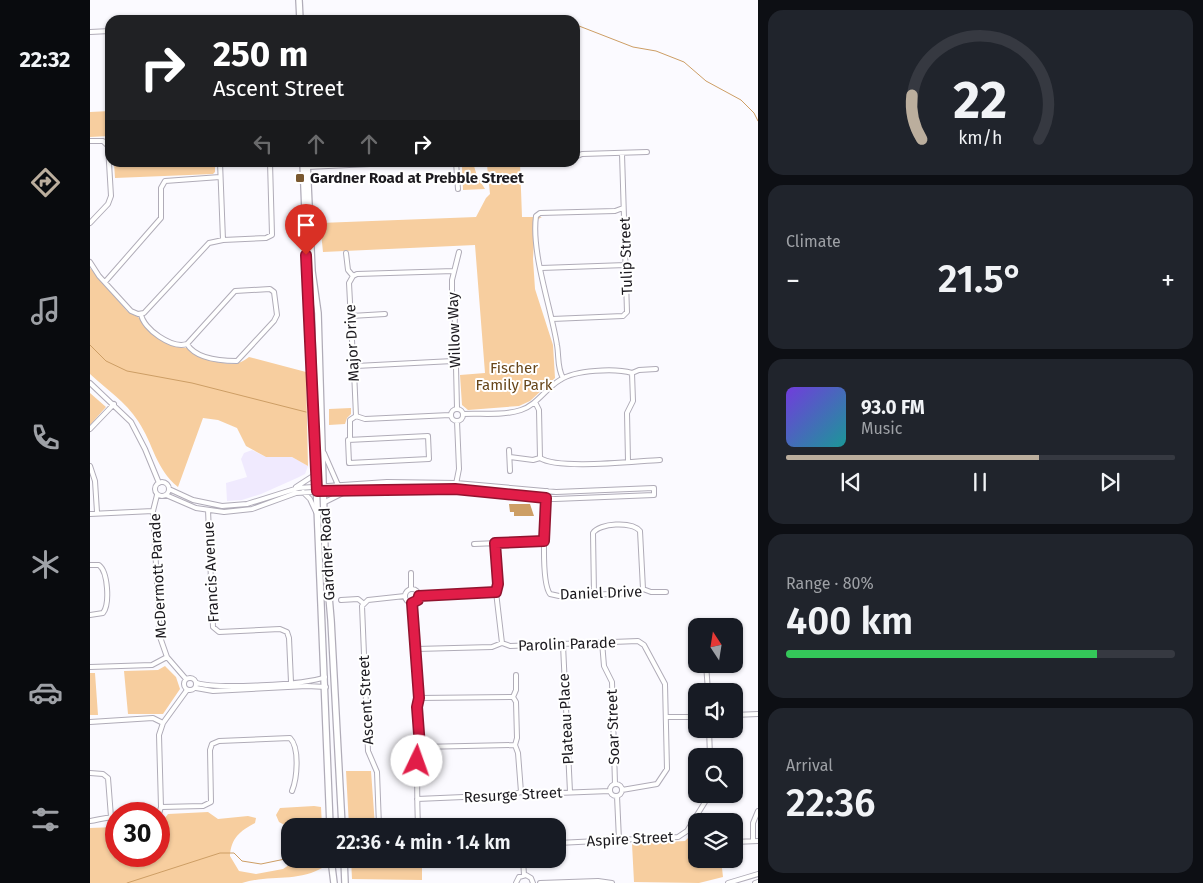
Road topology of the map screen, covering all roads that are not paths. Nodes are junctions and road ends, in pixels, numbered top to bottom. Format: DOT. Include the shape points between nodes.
graph roads {
  1 [pos="299,0"];
  2 [pos="300,15"];
  3 [pos="105,31"];
  4 [pos="90,32"];
  5 [pos="90,141"];
  6 [pos="105,143"];
  7 [pos="647,152"];
  8 [pos="622,154"];
  9 [pos="580,155"];
  10 [pos="109,167"];
  11 [pos="220,167"];
  12 [pos="270,167"];
  13 [pos="306,167"];
  14 [pos="306,167"];
  15 [pos="456,167"];
  16 [pos="220,177"];
  17 [pos="458,189"];
  18 [pos="623,208"];
  19 [pos="90,223"];
  20 [pos="223,240"];
  21 [pos="459,252"];
  22 [pos="346,253"];
  23 [pos="90,262"];
  24 [pos="626,265"];
  25 [pos="541,268"];
  26 [pos="454,271"];
  27 [pos="352,276"];
  28 [pos="105,282"];
  29 [pos="141,314"];
  30 [pos="385,314"];
  31 [pos="351,316"];
  32 [pos="552,319"];
  33 [pos="187,344"];
  34 [pos="453,362"];
  35 [pos="356,366"];
  36 [pos="656,369"];
  37 [pos="632,373"];
  38 [pos="563,378"];
  39 [pos="90,383"];
  40 [pos="535,402"];
  41 [pos="114,404"];
  42 [pos="457,408"];
  43 [pos="463,414"];
  44 [pos="450,415"];
  45 [pos="356,416"];
  46 [pos="457,421"];
  47 [pos="90,429"];
  48 [pos="350,440"];
  49 [pos="323,450"];
  50 [pos="509,450"];
  51 [pos="510,458"];
  52 [pos="540,458"];
  53 [pos="660,460"];
  54 [pos="628,461"];
  55 [pos="90,466"];
  56 [pos="316,470"];
  57 [pos="510,471"];
  58 [pos="159,483"];
  59 [pos="456,483"];
  60 [pos="338,485"];
  61 [pos="169,489"];
  62 [pos="294,489"];
  63 [pos="317,489"];
  64 [pos="324,489"];
  65 [pos="455,489"];
  66 [pos="349,490"];
  67 [pos="547,491"];
  68 [pos="303,492"];
  69 [pos="157,495"];
  70 [pos="166,495"];
  71 [pos="546,498"];
  72 [pos="325,502"];
  73 [pos="154,510"];
  74 [pos="208,510"];
  75 [pos="96,512"];
  76 [pos="90,514"];
  77 [pos="318,517"];
  78 [pos="544,541"];
  79 [pos="495,543"];
  80 [pos="474,544"];
  81 [pos="90,565"];
  82 [pos="411,573"];
  83 [pos="411,589"];
  84 [pos="643,589"];
  85 [pos="496,592"];
  86 [pos="666,592"];
  87 [pos="594,594"];
  88 [pos="405,596"];
  89 [pos="419,596"];
  90 [pos="341,600"];
  91 [pos="364,603"];
  92 [pos="412,603"];
  93 [pos="90,615"];
  94 [pos="602,642"];
  95 [pos="502,643"];
  96 [pos="563,645"];
  97 [pos="416,649"];
  98 [pos="167,657"];
  99 [pos="90,667"];
  100 [pos="516,675"];
  101 [pos="325,677"];
  102 [pos="186,679"];
  103 [pos="291,682"];
  104 [pos="196,686"];
  105 [pos="326,687"];
  106 [pos="187,690"];
  107 [pos="513,697"];
  108 [pos="419,698"];
  109 [pos="758,714"];
  110 [pos="743,715"];
  111 [pos="666,717"];
  112 [pos="688,717"];
  113 [pos="90,722"];
  114 [pos="163,723"];
  115 [pos="336,739"];
  116 [pos="515,745"];
  117 [pos="420,747"];
  118 [pos="328,753"];
  119 [pos="90,774"];
  120 [pos="615,784"];
  121 [pos="622,790"];
  122 [pos="292,791"];
  123 [pos="610,791"];
  124 [pos="521,792"];
  125 [pos="570,792"];
  126 [pos="617,796"];
  127 [pos="417,799"];
  128 [pos="110,802"];
  129 [pos="162,802"];
  130 [pos="170,807"];
  131 [pos="758,811"];
  132 [pos="330,818"];
  133 [pos="341,818"];
  134 [pos="379,818"];
  135 [pos="418,818"];
  136 [pos="105,819"];
  137 [pos="90,821"];
  138 [pos="688,830"];
  139 [pos="618,840"];
  140 [pos="756,841"];
  141 [pos="743,842"];
  142 [pos="566,843"];
  143 [pos="332,868"];
  144 [pos="344,868"];
  145 [pos="524,868"];
  146 [pos="758,874"];
  147 [pos="524,875"];
  148 [pos="334,883"];
  149 [pos="345,883"];
  150 [pos="514,883"];
  151 [pos="533,883"];
  152 [pos="540,883"];
  153 [pos="612,883"];
  154 [pos="728,883"];
  1 -- 2 [label="street"];
  3 -- 4 [label="street"];
  5 -- 6 [label="street"];
  7 -- 8 [label="street"];
  8 -- 9 [label="street"];
  8 -- 18 [label="street, Tulip Street"];
  10 -- 19 [label="street" via="111,196 108,204"];
  11 -- 16 [label="street"];
  12 -- 20 [label="street" via="272,235"];
  13 -- 49 [label="street, Gardner Road" via="312,271 318,313"];
  14 -- 56 [label="street, Gardner Road"];
  15 -- 17 [label="street"];
  16 -- 20 [label="street"];
  16 -- 28 [label="street" via="165,181 161,188 161,218"];
  18 -- 24 [label="street, Tulip Street"];
  18 -- 25 [label="street" via="536,216"];
  20 -- 29 [label="street" via="209,243"];
  21 -- 26 [label="street, Willow Way"];
  22 -- 27 [label="street, Major Drive"];
  23 -- 28 [label="street"];
  24 -- 25 [label="street"];
  24 -- 32 [label="street, Tulip Street" via="628,308 623,316"];
  25 -- 32 [label="street"];
  26 -- 27 [label="street"];
  26 -- 34 [label="street, Willow Way"];
  27 -- 31 [label="street, Major Drive" via="349,283"];
  28 -- 29 [label="street" via="131,311"];
  29 -- 33 [label="street" via="143,321 159,336 177,345"];
  30 -- 31 [label="street"];
  31 -- 35 [label="street, Major Drive"];
  32 -- 38 [label="street"];
  33 -- 33 [label="street" via="192,351 205,357 239,360 274,322 274,292 270,289 235,292"];
  34 -- 35 [label="street"];
  34 -- 42 [label="street, Willow Way" via="456,367"];
  35 -- 45 [label="street, Major Drive"];
  36 -- 37 [label="street"];
  37 -- 38 [label="street" via="624,370 579,373"];
  37 -- 54 [label="street" via="633,401 626,413"];
  38 -- 40 [label="street"];
  39 -- 41 [label="street"];
  40 -- 43 [label="street" via="514,412"];
  40 -- 52 [label="street" via="539,410"];
  41 -- 47 [label="street"];
  41 -- 58 [label="street" via="131,422"];
  42 -- 43 [label="street"];
  42 -- 44 [label="street"];
  43 -- 46 [label="street"];
  44 -- 45 [label="street" via="365,419"];
  44 -- 46 [label="street"];
  45 -- 48 [label="street, Major Drive" via="350,420"];
  46 -- 59 [label="street" via="459,470"];
  48 -- 48 [label="street" via="428,436 429,459 349,463"];
  49 -- 60 [label="street"];
  49 -- 64 [label="street, Gardner Road"];
  50 -- 51 [label="street"];
  51 -- 52 [label="street"];
  51 -- 57 [label="street"];
  52 -- 54 [label="street" via="546,462 570,464"];
  53 -- 54 [label="street"];
  55 -- 75 [label="street"];
  56 -- 62 [label="street" via="313,476"];
  56 -- 63 [label="street, Gardner Road"];
  58 -- 61 [label="street"];
  58 -- 69 [label="street" via="154,489"];
  59 -- 60 [label="street"];
  59 -- 65 [label="street"];
  59 -- 67 [label="street"];
  60 -- 64 [label="street"];
  61 -- 62 [label="street" via="193,500 228,506 266,499"];
  61 -- 70 [label="street"];
  62 -- 63 [label="street"];
  63 -- 64 [label="street"];
  63 -- 68 [label="street"];
  63 -- 77 [label="street, Gardner Road"];
  64 -- 66 [label="street"];
  64 -- 72 [label="street, Gardner Road"];
  65 -- 66 [label="street"];
  65 -- 71 [label="street"];
  66 -- 72 [label="street"];
  67 -- 71 [label="street, Daniel Drive"];
  67 -- 71 [label="street" via="654,488 654,495"];
  68 -- 74 [label="street" via="244,510"];
  68 -- 77 [label="street, Gardner Road"];
  69 -- 70 [label="street"];
  69 -- 73 [label="street, McDermott Parade"];
  70 -- 74 [label="street"];
  71 -- 78 [label="street, Daniel Drive"];
  72 -- 115 [label="street, Gardner Road"];
  73 -- 75 [label="street"];
  73 -- 98 [label="street, McDermott Parade" via="160,636"];
  74 -- 103 [label="street, Francis Avenue" via="213,627 219,632 280,629 287,632"];
  75 -- 76 [label="street"];
  77 -- 101 [label="street, Gardner Road"];
  78 -- 79 [label="street"];
  78 -- 87 [label="street, Daniel Drive" via="546,585 550,594"];
  79 -- 80 [label="street"];
  79 -- 85 [label="street, Parolin Parade"];
  81 -- 93 [label="street" via="99,565 104,571 107,606 103,613"];
  82 -- 83 [label="street"];
  83 -- 88 [label="street"];
  83 -- 89 [label="street"];
  84 -- 86 [label="street, Daniel Drive"];
  84 -- 87 [label="street, Daniel Drive"];
  84 -- 87 [label="street" via="640,531 629,525 603,527 592,533"];
  85 -- 89 [label="street"];
  85 -- 95 [label="street, Parolin Parade"];
  88 -- 91 [label="street"];
  88 -- 92 [label="street"];
  89 -- 92 [label="street"];
  90 -- 91 [label="street" via="358,599"];
  91 -- 134 [label="street, Ascent Street" via="368,751 376,772"];
  92 -- 97 [label="street"];
  94 -- 96 [label="street, Parolin Parade"];
  94 -- 111 [label="street, Parolin Parade" via="642,643 664,680"];
  94 -- 120 [label="street, Soar Street" via="604,666 612,682"];
  95 -- 96 [label="street, Parolin Parade" via="510,646"];
  95 -- 97 [label="street" via="486,647"];
  96 -- 125 [label="street, Plateau Place"];
  97 -- 108 [label="street"];
  98 -- 99 [label="street" via="152,665"];
  98 -- 102 [label="street, McDermott Parade"];
  100 -- 107 [label="street"];
  101 -- 103 [label="street"];
  101 -- 105 [label="street, Gardner Road"];
  102 -- 104 [label="street" via="192,678"];
  102 -- 106 [label="street"];
  103 -- 104 [label="street"];
  104 -- 105 [label="street" via="213,691"];
  104 -- 106 [label="street" via="192,691"];
  105 -- 118 [label="street, Gardner Road"];
  106 -- 114 [label="street"];
  107 -- 108 [label="street"];
  107 -- 116 [label="street" via="516,702"];
  108 -- 117 [label="street"];
  109 -- 110 [label="street"];
  111 -- 112 [label="street"];
  111 -- 121 [label="street" via="667,769 662,778 651,787"];
  113 -- 114 [label="street" via="153,718"];
  114 -- 129 [label="street" via="158,742"];
  115 -- 118 [label="street" via="333,752"];
  115 -- 133 [label="street, Gardner Road"];
  116 -- 117 [label="street"];
  116 -- 124 [label="street"];
  117 -- 127 [label="street" via="416,771"];
  118 -- 132 [label="street, Gardner Road"];
  119 -- 128 [label="street" via="103,774 108,778"];
  120 -- 121 [label="street"];
  120 -- 123 [label="street"];
  121 -- 126 [label="street"];
  122 -- 130 [label="street" via="296,783 295,747 290,738 219,741 212,744 210,750 210,802 203,806"];
  123 -- 125 [label="street, Resurge Street"];
  123 -- 126 [label="street"];
  124 -- 125 [label="street, Resurge Street"];
  124 -- 127 [label="street, Resurge Street"];
  126 -- 139 [label="street"];
  127 -- 135 [label="street"];
  131 -- 140 [label="street" via="753,823"];
  136 -- 137 [label="street"];
  138 -- 139 [label="street, Aspire Street" via="678,837"];
  139 -- 142 [label="street, Aspire Street"];
  140 -- 141 [label="street"];
  143 -- 148 [label="street"];
  144 -- 149 [label="street"];
  145 -- 147 [label="street"];
  146 -- 154 [label="street"];
  147 -- 150 [label="street"];
  147 -- 151 [label="street" via="529,876"];
  152 -- 153 [label="street"];
}
